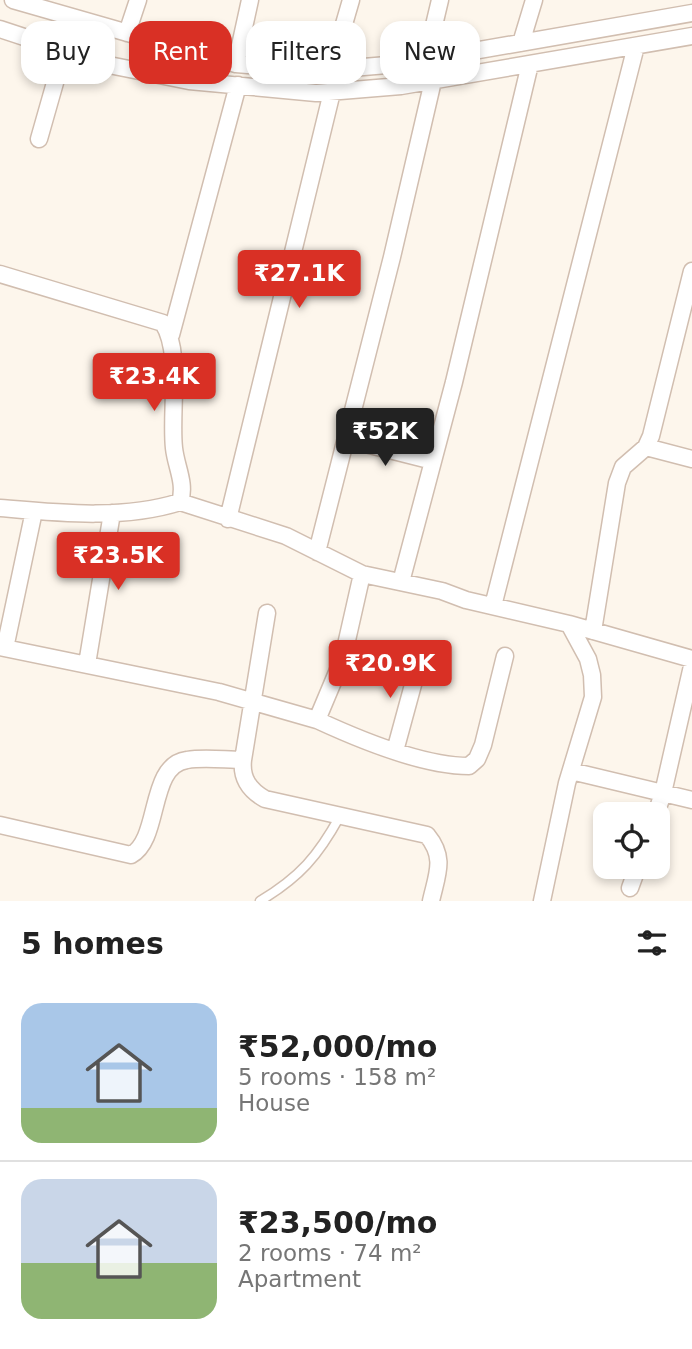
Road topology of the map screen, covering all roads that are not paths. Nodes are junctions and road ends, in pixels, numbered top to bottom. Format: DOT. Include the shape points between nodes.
graph roads {
  1 [pos="12,0"];
  2 [pos="138,0"];
  3 [pos="250,0"];
  4 [pos="351,0"];
  5 [pos="440,0"];
  6 [pos="534,0"];
  7 [pos="46,5"];
  8 [pos="692,13"];
  9 [pos="345,21"];
  10 [pos="435,21"];
  11 [pos="0,29"];
  12 [pos="127,33"];
  13 [pos="21,36"];
  14 [pos="692,36"];
  15 [pos="521,43"];
  16 [pos="636,46"];
  17 [pos="480,50"];
  18 [pos="236,64"];
  19 [pos="530,64"];
  20 [pos="246,65"];
  21 [pos="115,66"];
  22 [pos="480,73"];
  23 [pos="55,84"];
  24 [pos="405,84"];
  25 [pos="432,84"];
  26 [pos="238,85"];
  27 [pos="332,92"];
  28 [pos="39,139"];
  29 [pos="692,271"];
  30 [pos="0,274"];
  31 [pos="171,335"];
  32 [pos="346,439"];
  33 [pos="646,447"];
  34 [pos="692,460"];
  35 [pos="433,461"];
  36 [pos="180,502"];
  37 [pos="0,508"];
  38 [pos="34,511"];
  39 [pos="112,513"];
  40 [pos="228,519"];
  41 [pos="317,552"];
  42 [pos="362,574"];
  43 [pos="401,582"];
  44 [pos="494,606"];
  45 [pos="267,613"];
  46 [pos="569,624"];
  47 [pos="593,631"];
  48 [pos="3,647"];
  49 [pos="505,656"];
  50 [pos="420,659"];
  51 [pos="692,659"];
  52 [pos="87,664"];
  53 [pos="692,666"];
  54 [pos="254,702"];
  55 [pos="317,720"];
  56 [pos="396,751"];
  57 [pos="243,760"];
  58 [pos="571,771"];
  59 [pos="663,793"];
  60 [pos="692,801"];
  61 [pos="660,802"];
  62 [pos="340,816"];
  63 [pos="0,825"];
  64 [pos="633,879"];
  65 [pos="630,888"];
  66 [pos="260,901"];
  67 [pos="432,901"];
  68 [pos="542,901"];
  1 -- 7 [label="street"];
  2 -- 12 [label="street"];
  3 -- 18 [label="street"];
  4 -- 9 [label="street"];
  5 -- 10 [label="street"];
  6 -- 15 [label="street"];
  7 -- 12 [label="street"];
  8 -- 15 [label="street"];
  11 -- 13 [label="street"];
  12 -- 18 [label="street"];
  14 -- 16 [label="street"];
  15 -- 17 [label="street"];
  16 -- 19 [label="street"];
  16 -- 44 [label="street"];
  18 -- 20 [label="street"];
  19 -- 22 [label="street"];
  19 -- 35 [label="street"];
  21 -- 26 [label="street"];
  23 -- 28 [label="street"];
  24 -- 27 [label="street"];
  25 -- 32 [label="street"];
  26 -- 27 [label="street"];
  26 -- 31 [label="street"];
  27 -- 40 [label="street"];
  29 -- 33 [label="street"];
  30 -- 31 [label="street" via="163,323"];
  31 -- 36 [label="street" via="172,429 183,491"];
  32 -- 35 [label="street"];
  32 -- 41 [label="street"];
  33 -- 34 [label="street"];
  33 -- 47 [label="street" via="623,467 617,483"];
  35 -- 43 [label="street"];
  36 -- 39 [label="street"];
  36 -- 40 [label="street"];
  37 -- 38 [label="street"];
  38 -- 39 [label="street"];
  38 -- 48 [label="street"];
  39 -- 52 [label="street"];
  40 -- 41 [label="street" via="286,536"];
  41 -- 42 [label="street"];
  42 -- 43 [label="street"];
  42 -- 55 [label="street" via="343,658"];
  43 -- 44 [label="street"];
  44 -- 46 [label="street"];
  45 -- 54 [label="street"];
  46 -- 47 [label="street"];
  46 -- 58 [label="street" via="588,659 593,697"];
  47 -- 51 [label="street"];
  48 -- 52 [label="street"];
  49 -- 56 [label="street" via="483,745 469,766 451,766"];
  50 -- 56 [label="street"];
  52 -- 54 [label="street"];
  53 -- 59 [label="street"];
  54 -- 55 [label="street"];
  54 -- 57 [label="street"];
  55 -- 56 [label="street"];
  57 -- 62 [label="street" via="246,782 265,799"];
  57 -- 63 [label="street" via="186,760 175,765 161,787 142,846 131,855"];
  58 -- 59 [label="street"];
  58 -- 68 [label="street"];
  59 -- 60 [label="street"];
  59 -- 61 [label="street"];
  62 -- 66 [label="lane" via="309,865"];
  62 -- 67 [label="street" via="427,835 439,853"];
  64 -- 65 [label="street"];
}
